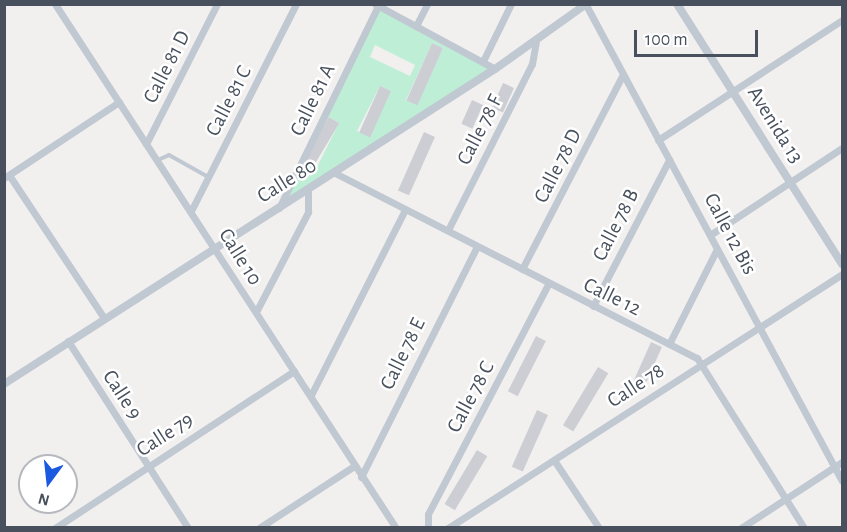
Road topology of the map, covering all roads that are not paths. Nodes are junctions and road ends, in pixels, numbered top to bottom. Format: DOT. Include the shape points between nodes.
graph roads {
  1 [pos="55,4"];
  2 [pos="217,4"];
  3 [pos="296,4"];
  4 [pos="427,4"];
  5 [pos="511,4"];
  6 [pos="677,4"];
  7 [pos="377,5"];
  8 [pos="586,5"];
  9 [pos="843,20"];
  10 [pos="416,27"];
  11 [pos="536,42"];
  12 [pos="484,59"];
  13 [pos="495,69"];
  14 [pos="622,76"];
  15 [pos="734,93"];
  16 [pos="119,102"];
  17 [pos="658,140"];
  18 [pos="146,144"];
  19 [pos="843,148"];
  20 [pos="669,160"];
  21 [pos="157,161"];
  22 [pos="336,173"];
  23 [pos="7,176"];
  24 [pos="208,177"];
  25 [pos="790,182"];
  26 [pos="308,191"];
  27 [pos="279,208"];
  28 [pos="405,210"];
  29 [pos="191,211"];
  30 [pos="448,230"];
  31 [pos="710,235"];
  32 [pos="214,246"];
  33 [pos="477,246"];
  34 [pos="717,249"];
  35 [pos="843,264"];
  36 [pos="522,269"];
  37 [pos="843,273"];
  38 [pos="548,284"];
  39 [pos="593,306"];
  40 [pos="255,312"];
  41 [pos="104,318"];
  42 [pos="759,326"];
  43 [pos="68,342"];
  44 [pos="669,344"];
  45 [pos="701,363"];
  46 [pos="294,372"];
  47 [pos="4,384"];
  48 [pos="310,395"];
  49 [pos="554,460"];
  50 [pos="843,462"];
  51 [pos="148,466"];
  52 [pos="354,466"];
  53 [pos="835,467"];
  54 [pos="361,477"];
  55 [pos="843,481"];
  56 [pos="786,498"];
  57 [pos="55,528"];
  58 [pos="188,528"];
  59 [pos="259,528"];
  60 [pos="396,528"];
  61 [pos="428,528"];
  62 [pos="448,528"];
  63 [pos="599,528"];
  64 [pos="741,528"];
  65 [pos="804,528"];
  1 -- 16 [label="street, Calle 10"];
  2 -- 18 [label="street, Calle 81 D"];
  3 -- 24 [label="street, Calle 81 C"];
  4 -- 10 [label="street"];
  5 -- 12 [label="street"];
  6 -- 15 [label="street, Avenida 13"];
  7 -- 10 [label="street"];
  7 -- 27 [label="street, Calle 81 A"];
  8 -- 11 [label="street, Calle 80"];
  8 -- 14 [label="street, Calle 12 Bis"];
  9 -- 15 [label="street"];
  10 -- 12 [label="street"];
  11 -- 13 [label="street, Calle 80"];
  11 -- 30 [label="street, Calle 78 F" via="532,63"];
  12 -- 13 [label="street"];
  13 -- 22 [label="street, Calle 80"];
  14 -- 17 [label="street, Calle 12 Bis"];
  14 -- 36 [label="street, Calle 78 D"];
  15 -- 17 [label="street"];
  15 -- 25 [label="street, Avenida 13"];
  16 -- 18 [label="street, Calle 10"];
  16 -- 23 [label="street"];
  17 -- 20 [label="street, Calle 12 Bis"];
  18 -- 21 [label="street, Calle 10"];
  19 -- 25 [label="street"];
  20 -- 31 [label="street, Calle 12 Bis"];
  20 -- 39 [label="street, Calle 78 B"];
  21 -- 24 [label="lane" via="169,155"];
  21 -- 29 [label="street, Calle 10"];
  22 -- 26 [label="street, Calle 80"];
  22 -- 28 [label="street, Calle 12"];
  23 -- 41 [label="street"];
  24 -- 29 [label="street, Calle 81 C"];
  25 -- 31 [label="street"];
  25 -- 35 [label="street, Avenida 13"];
  26 -- 27 [label="street, Calle 80"];
  26 -- 40 [label="street" via="308,212"];
  27 -- 32 [label="street, Calle 80"];
  28 -- 30 [label="street, Calle 12"];
  28 -- 48 [label="street"];
  29 -- 32 [label="street, Calle 10"];
  30 -- 33 [label="street, Calle 12"];
  31 -- 34 [label="street, Calle 12 Bis"];
  32 -- 40 [label="street, Calle 10"];
  32 -- 41 [label="street, Calle 80"];
  33 -- 36 [label="street, Calle 12"];
  33 -- 54 [label="street, Calle 78 E"];
  34 -- 42 [label="street, Calle 12 Bis"];
  34 -- 44 [label="street"];
  36 -- 38 [label="street, Calle 12"];
  37 -- 42 [label="street, Calle 78"];
  38 -- 39 [label="street, Calle 12"];
  38 -- 61 [label="street, Calle 78 C" via="428,514"];
  39 -- 44 [label="street, Calle 12"];
  40 -- 46 [label="street, Calle 10"];
  41 -- 43 [label="street, Calle 80"];
  42 -- 45 [label="street, Calle 78"];
  42 -- 53 [label="street, Calle 12 Bis"];
  43 -- 47 [label="street, Calle 80"];
  43 -- 51 [label="street, Calle 9"];
  44 -- 45 [label="street, Calle 12"];
  45 -- 49 [label="street, Calle 78"];
  45 -- 56 [label="street, Calle 12"];
  46 -- 48 [label="street, Calle 10"];
  46 -- 51 [label="street, Calle 79"];
  48 -- 52 [label="street, Calle 10"];
  49 -- 62 [label="street, Calle 78"];
  49 -- 63 [label="street"];
  50 -- 53 [label="street"];
  51 -- 57 [label="street, Calle 79"];
  51 -- 58 [label="street, Calle 9"];
  52 -- 54 [label="street, Calle 10"];
  52 -- 59 [label="street"];
  53 -- 55 [label="street, Calle 12 Bis"];
  53 -- 56 [label="street"];
  54 -- 60 [label="street, Calle 10"];
  56 -- 64 [label="street"];
  56 -- 65 [label="street, Calle 12"];
}
